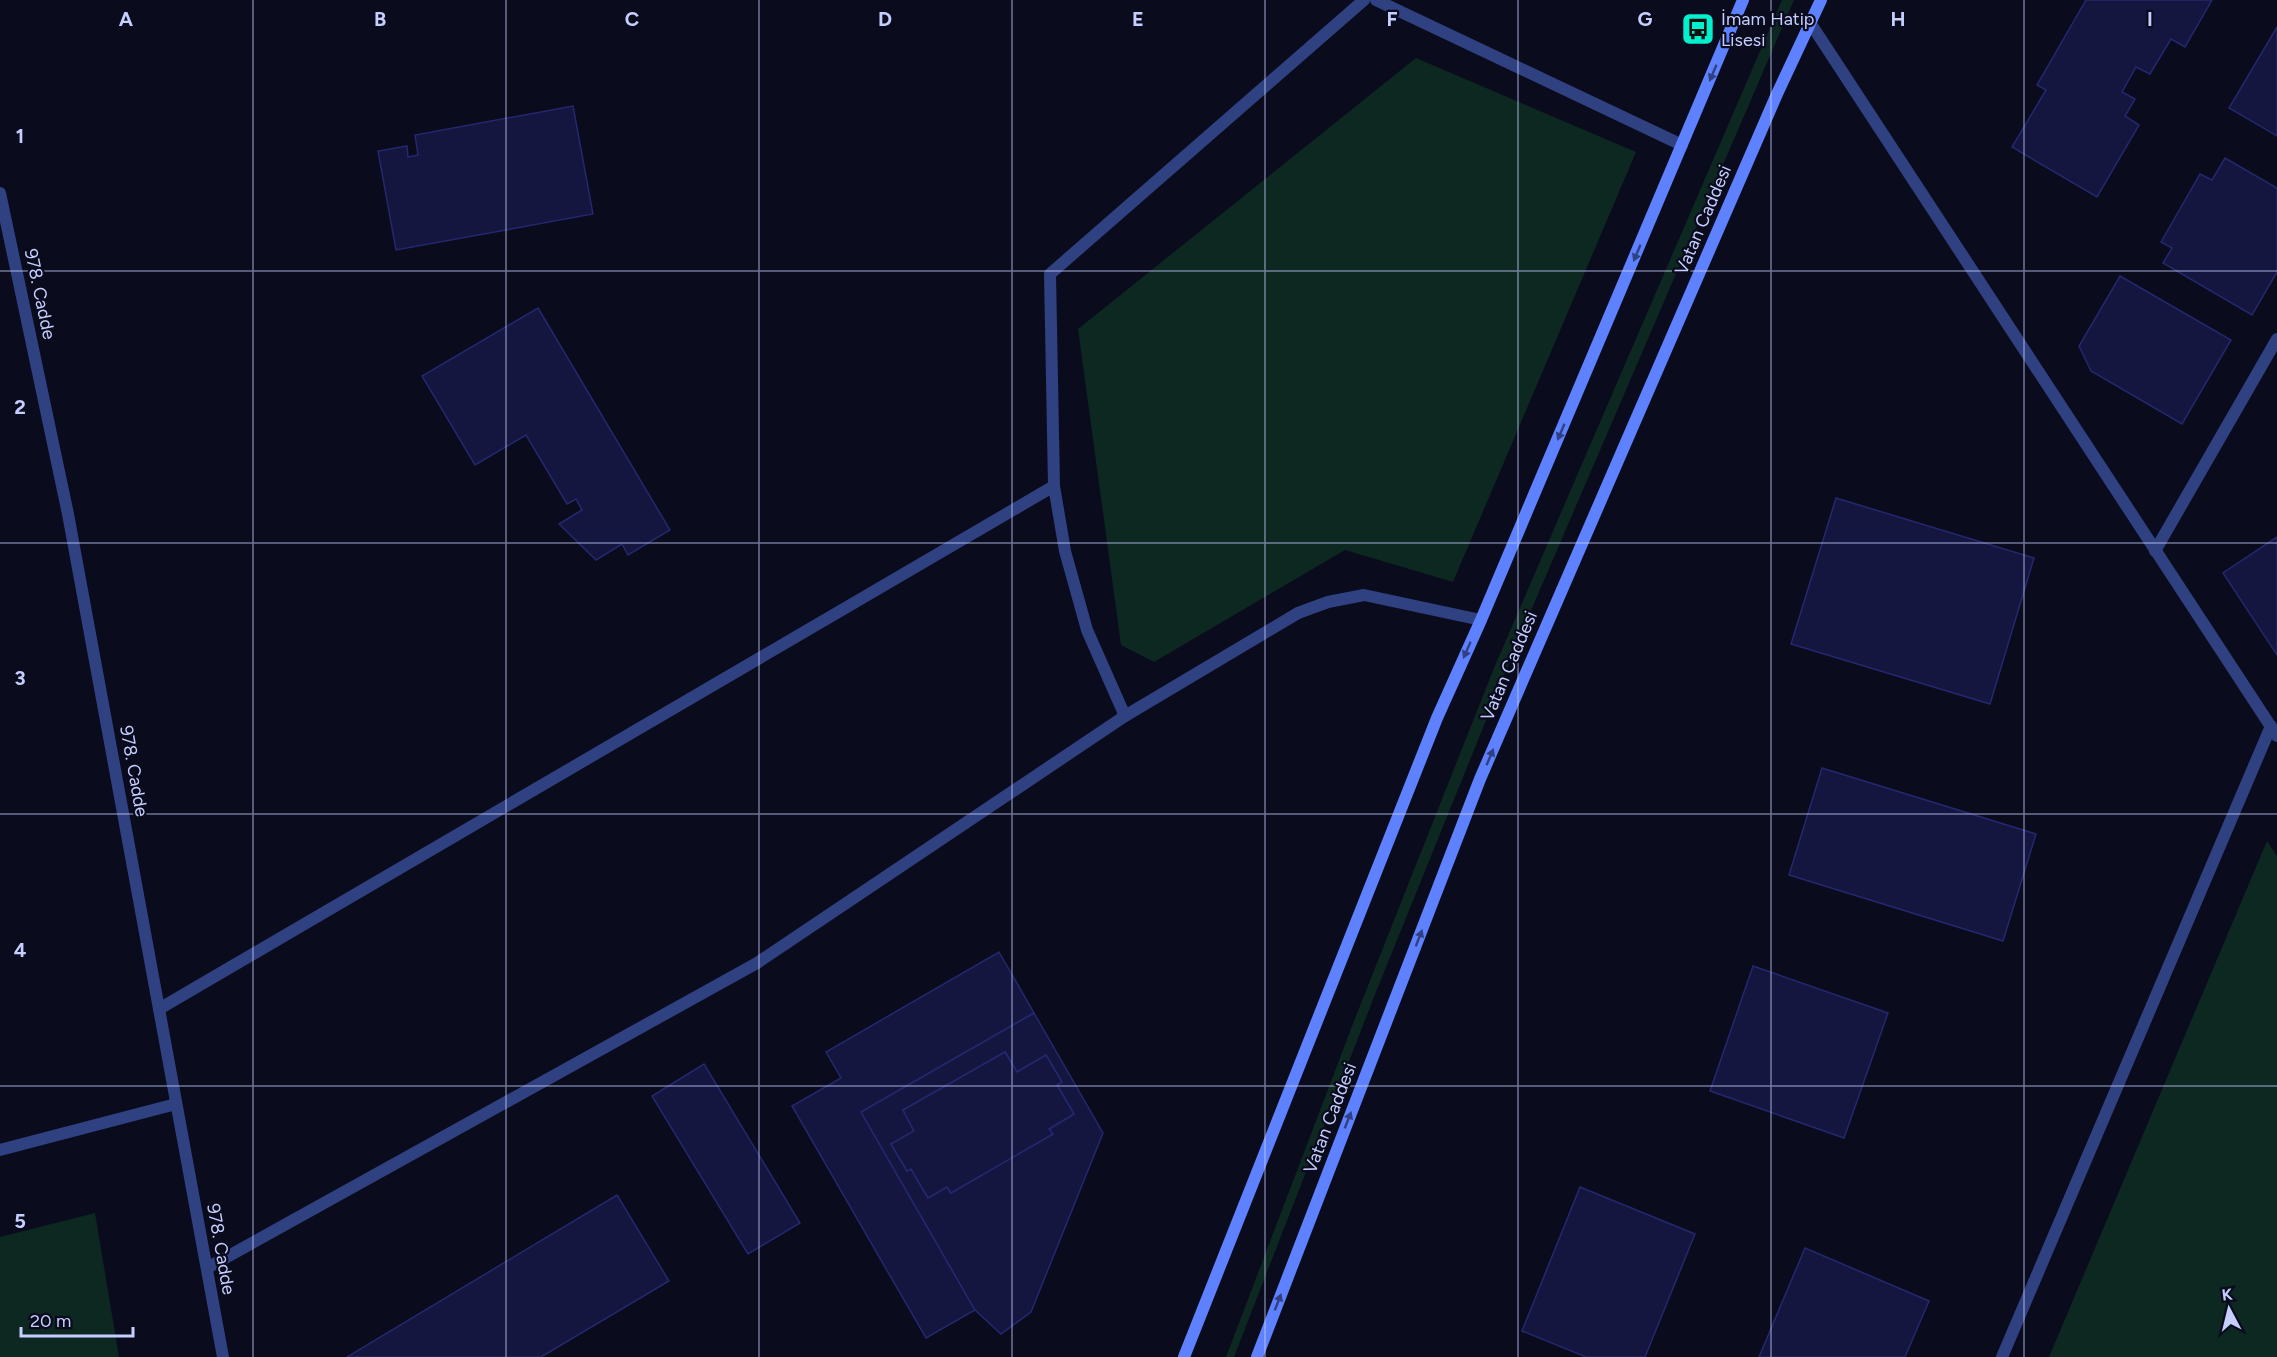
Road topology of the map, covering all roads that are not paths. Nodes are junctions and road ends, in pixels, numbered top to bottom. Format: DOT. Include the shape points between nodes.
graph roads {
  1 [pos="1364,0"];
  2 [pos="1376,0"];
  3 [pos="1743,0"];
  4 [pos="1821,0"];
  5 [pos="1811,24"];
  6 [pos="1682,145"];
  7 [pos="0,193"];
  8 [pos="2277,339"];
  9 [pos="1054,486"];
  10 [pos="2155,551"];
  11 [pos="1481,620"];
  12 [pos="1125,716"];
  13 [pos="2274,731"];
  14 [pos="159,1009"];
  15 [pos="176,1104"];
  16 [pos="0,1150"];
  17 [pos="207,1268"];
  18 [pos="223,1357"];
  19 [pos="1184,1357"];
  20 [pos="1257,1357"];
  21 [pos="2002,1357"];
  1 -- 9 [label="street" via="1050,274"];
  2 -- 6 [label="street"];
  3 -- 6 [label="main road, one-way"];
  4 -- 5 [label="main road, Vatan Caddesi"];
  5 -- 10 [label="street"];
  20 -- 5 [label="main road, Vatan Caddesi, one-way" via="1480,779 1776,94"];
  6 -- 11 [label="main road, one-way"];
  7 -- 14 [label="street, 978. Cadde" via="68,514"];
  8 -- 10 [label="street"];
  9 -- 12 [label="street" via="1065,551 1087,630"];
  9 -- 14 [label="street"];
  10 -- 13 [label="street"];
  11 -- 12 [label="street" via="1364,595 1328,602 1298,613"];
  11 -- 19 [label="main road, one-way" via="1437,718"];
  12 -- 17 [label="street" via="757,963"];
  13 -- 21 [label="street"];
  14 -- 15 [label="street, 978. Cadde"];
  15 -- 16 [label="street"];
  15 -- 17 [label="street, 978. Cadde"];
  17 -- 18 [label="street, 978. Cadde"];
}
